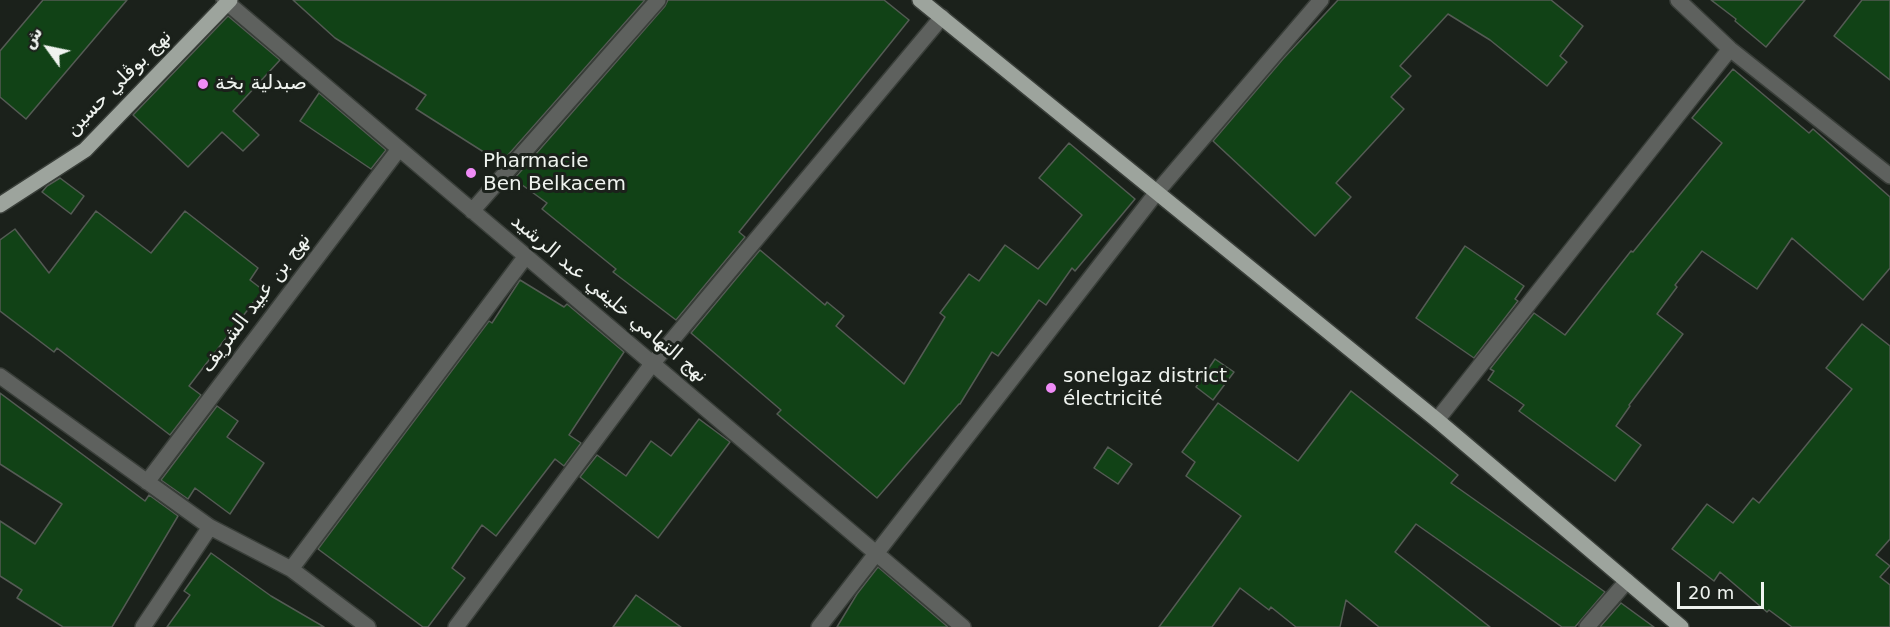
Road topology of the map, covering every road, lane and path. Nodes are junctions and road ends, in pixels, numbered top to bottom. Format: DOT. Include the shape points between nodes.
graph roads {
  1 [pos="658,0"];
  2 [pos="920,0"];
  3 [pos="1321,0"];
  4 [pos="1678,0"];
  5 [pos="227,1"];
  6 [pos="942,18"];
  7 [pos="1730,49"];
  8 [pos="399,149"];
  9 [pos="1890,176"];
  10 [pos="1157,192"];
  11 [pos="0,205"];
  12 [pos="472,211"];
  13 [pos="525,256"];
  14 [pos="652,364"];
  15 [pos="0,376"];
  16 [pos="1437,420"];
  17 [pos="147,482"];
  18 [pos="210,527"];
  19 [pos="877,554"];
  20 [pos="291,569"];
  21 [pos="1627,581"];
  22 [pos="143,627"];
  23 [pos="368,627"];
  24 [pos="456,627"];
  25 [pos="819,627"];
  26 [pos="963,627"];
  27 [pos="1587,627"];
  28 [pos="1681,627"];
  1 -- 12 [label="street"];
  2 -- 6 [label="main road"];
  3 -- 10 [label="street"];
  4 -- 7 [label="street"];
  5 -- 8 [label="street, نهج التهامي خليفي عبد الرشيد"];
  5 -- 11 [label="main road, نهج بوڨلي حسين" via="85,150"];
  6 -- 10 [label="main road"];
  6 -- 14 [label="street"];
  7 -- 9 [label="street"];
  7 -- 16 [label="street"];
  8 -- 12 [label="street, نهج التهامي خليفي عبد الرشيد"];
  8 -- 17 [label="street, نهج بن عبيد الشريف"];
  10 -- 16 [label="main road"];
  10 -- 19 [label="street"];
  12 -- 13 [label="street, نهج التهامي خليفي عبد الرشيد"];
  13 -- 14 [label="street, نهج التهامي خليفي عبد الرشيد"];
  13 -- 20 [label="street"];
  14 -- 19 [label="street, نهج التهامي خليفي عبد الرشيد"];
  14 -- 24 [label="street"];
  15 -- 17 [label="street"];
  16 -- 21 [label="main road"];
  17 -- 18 [label="street"];
  18 -- 20 [label="street"];
  18 -- 22 [label="street"];
  19 -- 25 [label="street"];
  19 -- 26 [label="street, نهج التهامي خليفي عبد الرشيد"];
  20 -- 23 [label="street"];
  21 -- 27 [label="street"];
  21 -- 28 [label="main road"];
}
